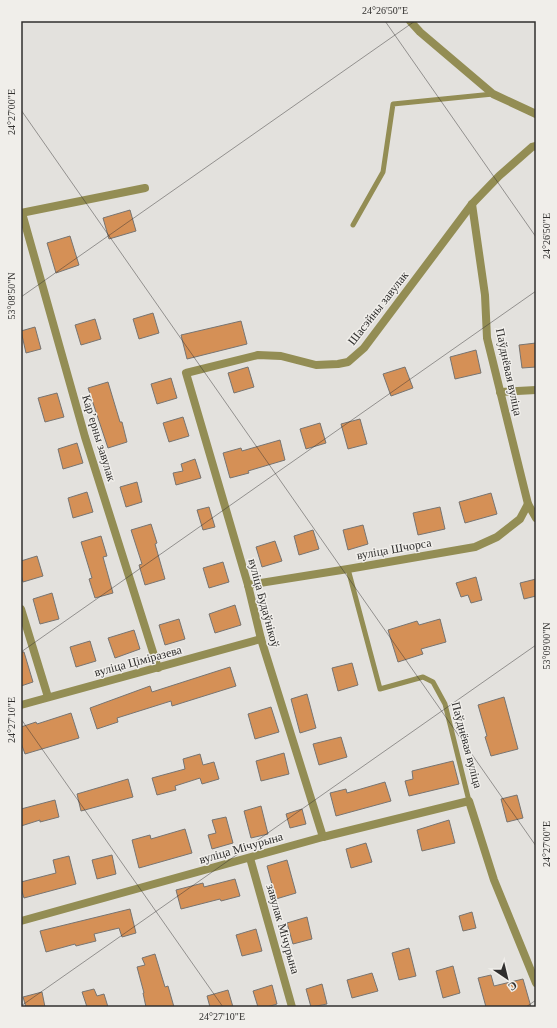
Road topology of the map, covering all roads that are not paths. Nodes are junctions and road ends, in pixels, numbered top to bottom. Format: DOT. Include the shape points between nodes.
graph roads {
  1 [pos="410,21"];
  2 [pos="493,94"];
  3 [pos="536,114"];
  4 [pos="536,146"];
  5 [pos="145,188"];
  6 [pos="472,204"];
  7 [pos="21,213"];
  8 [pos="353,225"];
  9 [pos="186,373"];
  10 [pos="536,390"];
  11 [pos="500,392"];
  12 [pos="528,504"];
  13 [pos="536,518"];
  14 [pos="348,569"];
  15 [pos="248,585"];
  16 [pos="21,609"];
  17 [pos="261,639"];
  18 [pos="158,668"];
  19 [pos="48,697"];
  20 [pos="21,705"];
  21 [pos="469,801"];
  22 [pos="323,837"];
  23 [pos="250,858"];
  24 [pos="21,921"];
  25 [pos="536,983"];
  26 [pos="292,1007"];
  1 -- 2 [label="street"];
  2 -- 3 [label="street"];
  2 -- 8 [label="lane" via="393,104 383,172"];
  4 -- 6 [label="street, Шасэйны завулак" via="499,176"];
  5 -- 7 [label="street"];
  6 -- 9 [label="street, Шасэйны завулак" via="364,348 348,362 316,365 281,356 258,355"];
  6 -- 11 [label="street, Паўднёвая вуліца" via="485,295 487,338"];
  7 -- 18 [label="street, Карʼерны завулак" via="85,437"];
  9 -- 15 [label="street, вуліца Будаўнікоў"];
  10 -- 11 [label="street"];
  11 -- 12 [label="street, Паўднёвая вуліца"];
  12 -- 13 [label="street, Паўднёвая вуліца"];
  12 -- 14 [label="street, вуліца Шчорса" via="520,519 497,538 475,547"];
  14 -- 15 [label="street, вуліца Шчорса"];
  14 -- 21 [label="lane, Паўднёвая вуліца" via="380,689 423,677 433,682 445,704"];
  15 -- 17 [label="street, вуліца Будаўнікоў"];
  16 -- 19 [label="street"];
  17 -- 18 [label="street, вуліца Ціміразева"];
  17 -- 22 [label="street, вуліца Будаўнікоў"];
  18 -- 19 [label="street, вуліца Ціміразева"];
  19 -- 20 [label="street, вуліца Ціміразева"];
  21 -- 22 [label="street, вуліца Мічурына"];
  21 -- 25 [label="street, Паўднёвая вуліца" via="494,880"];
  22 -- 23 [label="street, вуліца Мічурына"];
  23 -- 24 [label="street, вуліца Мічурына"];
  23 -- 26 [label="street, завулак Мічурына"];
}
